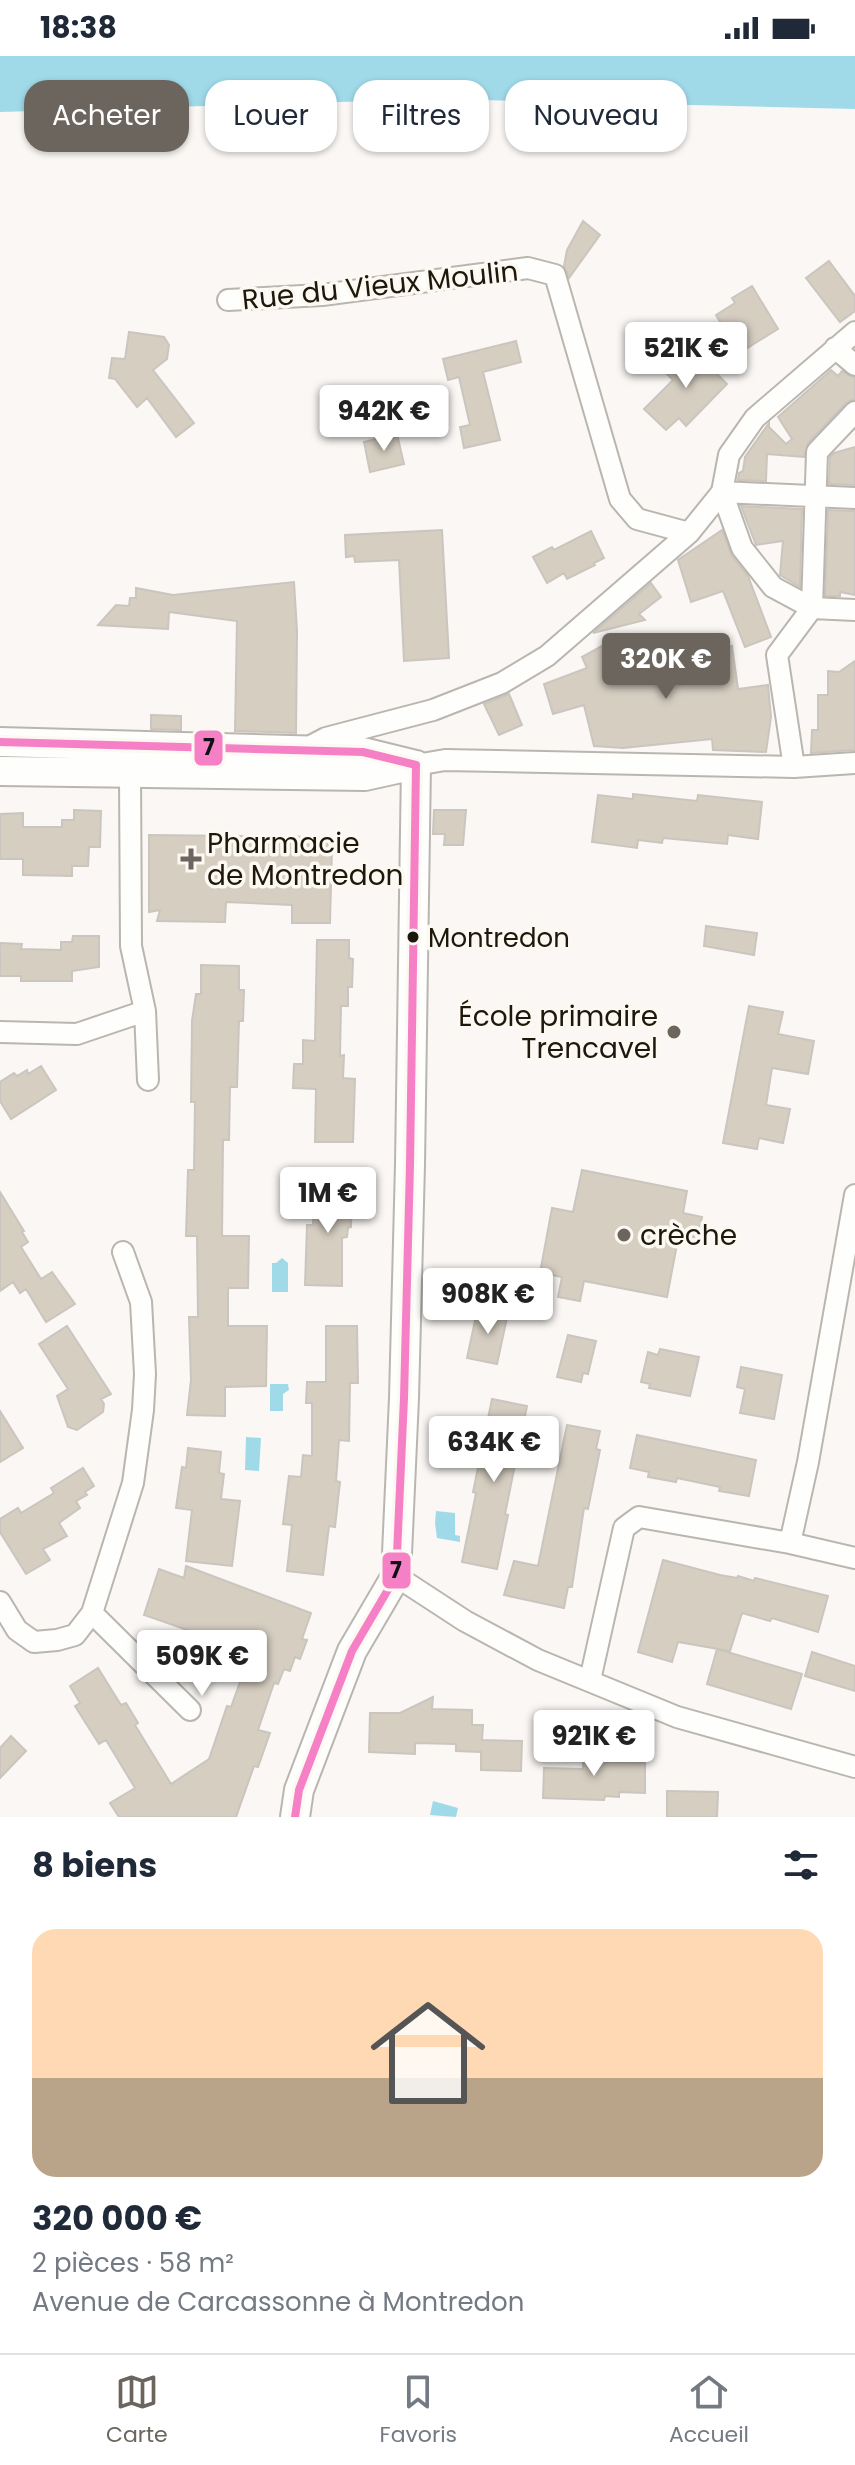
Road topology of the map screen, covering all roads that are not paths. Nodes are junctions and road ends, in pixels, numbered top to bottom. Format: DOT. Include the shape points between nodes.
graph roads {
  1 [pos="228,300"];
  2 [pos="855,332"];
  3 [pos="835,348"];
  4 [pos="855,365"];
  5 [pos="855,412"];
  6 [pos="722,492"];
  7 [pos="815,497"];
  8 [pos="855,498"];
  9 [pos="689,533"];
  10 [pos="812,608"];
  11 [pos="855,610"];
  12 [pos="0,742"];
  13 [pos="305,763"];
  14 [pos="855,763"];
  15 [pos="416,765"];
  16 [pos="794,767"];
  17 [pos="0,771"];
  18 [pos="130,774"];
  19 [pos="145,1011"];
  20 [pos="0,1032"];
  21 [pos="148,1080"];
  22 [pos="854,1198"];
  23 [pos="123,1252"];
  24 [pos="790,1543"];
  25 [pos="855,1558"];
  26 [pos="396,1576"];
  27 [pos="0,1602"];
  28 [pos="92,1613"];
  29 [pos="590,1680"];
  30 [pos="190,1710"];
  31 [pos="855,1767"];
  32 [pos="295,1817"];
  1 -- 9 [label="street, Rue du Vieux Moulin" via="322,295 528,268 555,275 620,499 637,519"];
  2 -- 3 [label="street"];
  3 -- 4 [label="street"];
  3 -- 6 [label="street" via="755,418 729,455"];
  5 -- 7 [label="street" via="817,452"];
  6 -- 7 [label="street"];
  6 -- 9 [label="street"];
  6 -- 10 [label="street" via="742,548 773,587"];
  7 -- 8 [label="street"];
  7 -- 10 [label="street"];
  9 -- 13 [label="street" via="547,656 502,683 433,710 326,738"];
  10 -- 11 [label="street"];
  10 -- 16 [label="street" via="777,655"];
  12 -- 13 [label="street"];
  13 -- 15 [label="street" via="365,776"];
  13 -- 18 [label="street"];
  14 -- 16 [label="street"];
  15 -- 16 [label="street" via="508,760"];
  15 -- 26 [label="street"];
  17 -- 18 [label="street"];
  18 -- 19 [label="street" via="131,946"];
  19 -- 20 [label="street" via="77,1034"];
  19 -- 21 [label="street"];
  22 -- 24 [label="street"];
  23 -- 28 [label="street" via="141,1302 143,1410 133,1483"];
  24 -- 25 [label="street"];
  24 -- 29 [label="street" via="639,1517 624,1528"];
  26 -- 29 [label="street" via="502,1641"];
  26 -- 32 [label="street" via="352,1651 299,1790"];
  27 -- 28 [label="street" via="17,1630 34,1642 75,1635"];
  28 -- 30 [label="street"];
  29 -- 31 [label="street" via="677,1717"];
}
